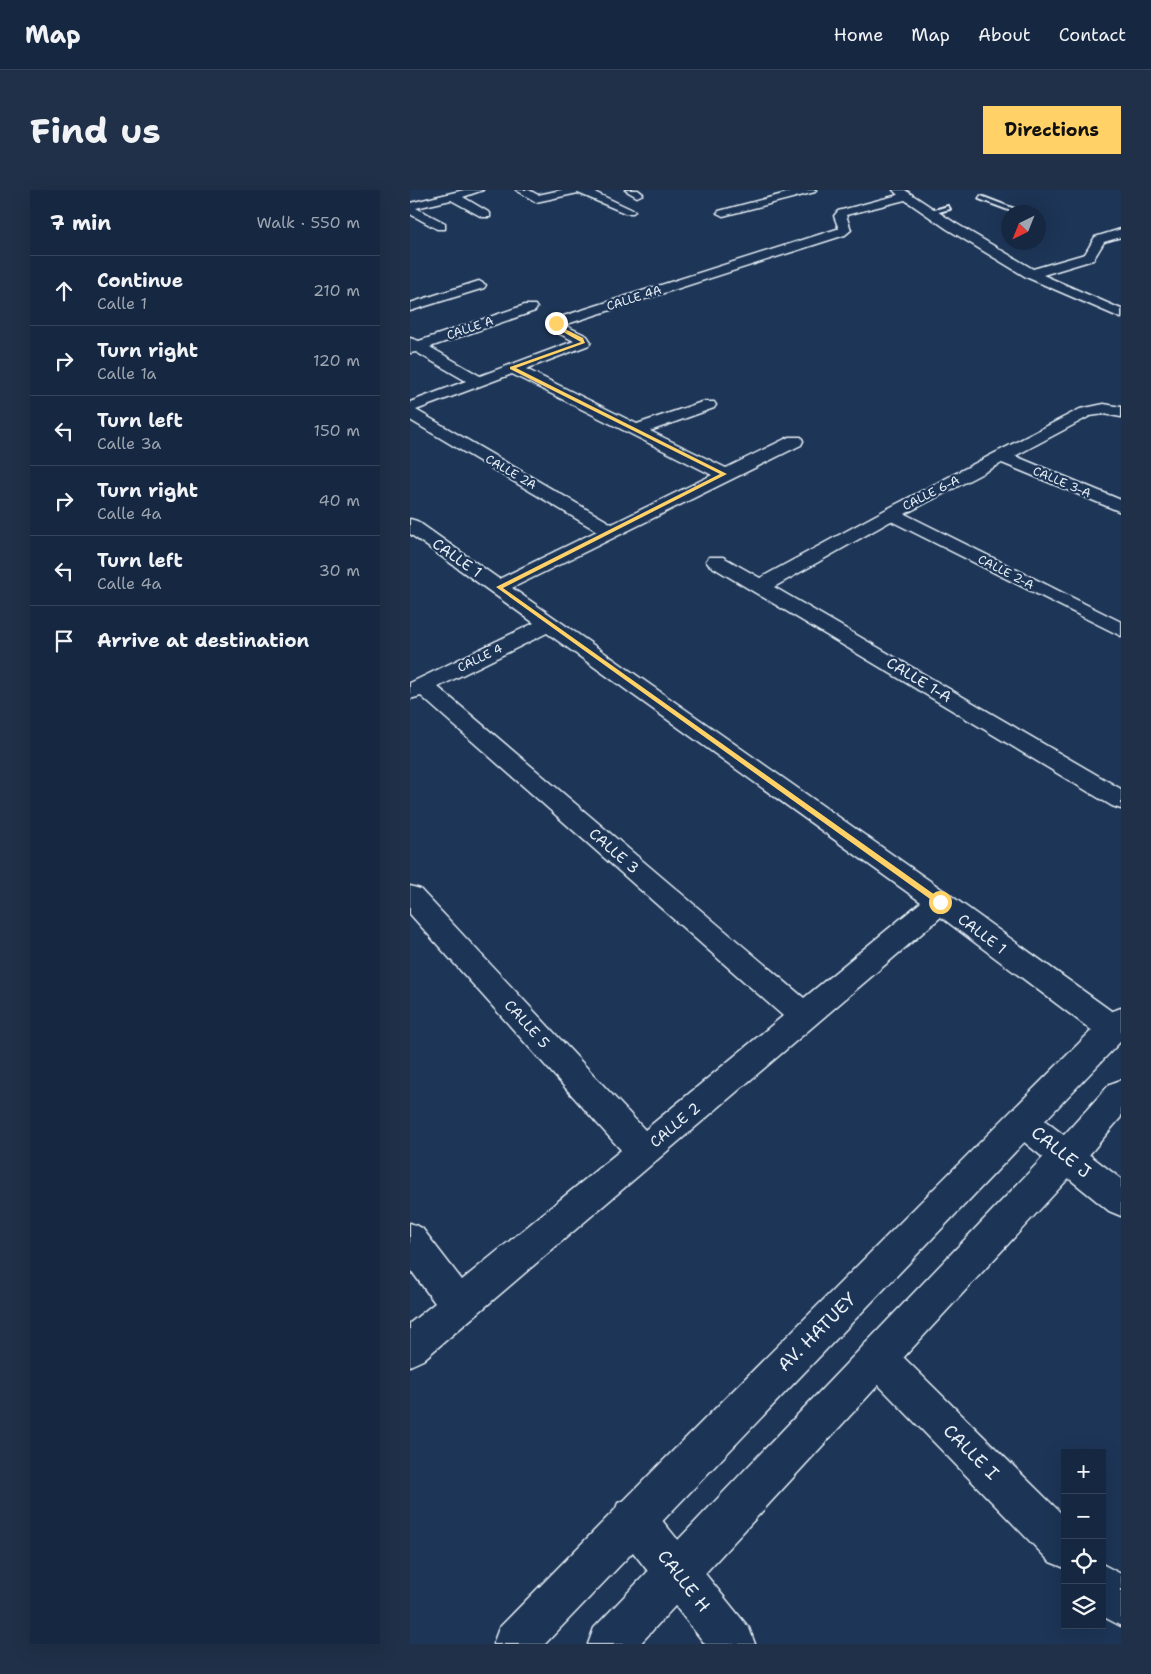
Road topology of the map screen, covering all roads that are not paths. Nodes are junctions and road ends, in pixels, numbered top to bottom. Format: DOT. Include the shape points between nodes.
graph roads {
  1 [pos="478,190"];
  2 [pos="521,190"];
  3 [pos="575,190"];
  4 [pos="581,190"];
  5 [pos="812,190"];
  6 [pos="457,193"];
  7 [pos="903,193"];
  8 [pos="743,196"];
  9 [pos="981,198"];
  10 [pos="761,202"];
  11 [pos="411,205"];
  12 [pos="1001,206"];
  13 [pos="948,208"];
  14 [pos="629,211"];
  15 [pos="931,212"];
  16 [pos="723,213"];
  17 [pos="486,215"];
  18 [pos="441,226"];
  19 [pos="1121,233"];
  20 [pos="1032,274"];
  21 [pos="478,286"];
  22 [pos="410,307"];
  23 [pos="530,308"];
  24 [pos="1121,314"];
  25 [pos="413,346"];
  26 [pos="512,368"];
  27 [pos="478,381"];
  28 [pos="708,405"];
  29 [pos="410,407"];
  30 [pos="1112,410"];
  31 [pos="410,413"];
  32 [pos="636,430"];
  33 [pos="795,441"];
  34 [pos="1003,457"];
  35 [pos="724,474"];
  36 [pos="1121,507"];
  37 [pos="890,514"];
  38 [pos="410,525"];
  39 [pos="612,532"];
  40 [pos="716,561"];
  41 [pos="761,586"];
  42 [pos="499,587"];
  43 [pos="550,623"];
  44 [pos="1121,630"];
  45 [pos="417,689"];
  46 [pos="1121,800"];
  47 [pos="410,896"];
  48 [pos="940,902"];
  49 [pos="804,1016"];
  50 [pos="1117,1025"];
  51 [pos="1121,1094"];
  52 [pos="1024,1123"];
  53 [pos="644,1151"];
  54 [pos="1066,1157"];
  55 [pos="1121,1200"];
  56 [pos="410,1240"];
  57 [pos="459,1306"];
  58 [pos="410,1347"];
  59 [pos="877,1357"];
  60 [pos="634,1518"];
  61 [pos="1061,1543"];
  62 [pos="677,1571"];
  63 [pos="1106,1589"];
  64 [pos="1121,1604"];
  65 [pos="515,1644"];
  66 [pos="610,1644"];
  67 [pos="733,1644"];
  1 -- 6 [label="street"];
  2 -- 3 [label="street" via="536,199"];
  4 -- 14 [label="street"];
  5 -- 10 [label="street"];
  6 -- 11 [label="street"];
  6 -- 17 [label="street"];
  7 -- 15 [label="street"];
  7 -- 26 [label="street, CALLE 4A" via="842,213 844,230 841,232 556,323 555,326 584,342"];
  8 -- 10 [label="street"];
  9 -- 12 [label="lane"];
  10 -- 16 [label="street"];
  11 -- 18 [label="street"];
  13 -- 15 [label="lane"];
  15 -- 20 [label="street"];
  19 -- 20 [label="street" via="1099,240 1092,255"];
  20 -- 24 [label="street"];
  21 -- 22 [label="street"];
  23 -- 25 [label="street, CALLE A"];
  25 -- 27 [label="street"];
  26 -- 27 [label="street, CALLE 4A"];
  26 -- 32 [label="street"];
  27 -- 29 [label="street, CALLE 4A"];
  28 -- 32 [label="street"];
  30 -- 34 [label="street, CALLE 6-A" via="1086,412"];
  31 -- 39 [label="street, CALLE 2A"];
  32 -- 35 [label="street"];
  33 -- 35 [label="street"];
  34 -- 36 [label="street, CALLE 3-A"];
  34 -- 37 [label="street, CALLE 6-A"];
  35 -- 39 [label="street"];
  37 -- 41 [label="street, CALLE 6-A"];
  37 -- 44 [label="street, CALLE 2-A"];
  38 -- 42 [label="street, CALLE 1"];
  39 -- 42 [label="street"];
  40 -- 41 [label="street, CALLE 1-A"];
  41 -- 46 [label="street, CALLE 1-A"];
  42 -- 43 [label="street, CALLE 1"];
  43 -- 45 [label="street, CALLE 4"];
  43 -- 48 [label="street, CALLE 1"];
  45 -- 49 [label="street, CALLE 3"];
  47 -- 53 [label="street, CALLE 5"];
  48 -- 49 [label="street, CALLE 2"];
  48 -- 50 [label="street, CALLE 1"];
  49 -- 53 [label="street, CALLE 2"];
  50 -- 52 [label="street, AV. HATUEY"];
  51 -- 54 [label="street"];
  52 -- 54 [label="street, CALLE J"];
  52 -- 60 [label="street, AV. HATUEY"];
  53 -- 57 [label="street, CALLE 2"];
  54 -- 55 [label="street, CALLE J"];
  54 -- 59 [label="street"];
  56 -- 57 [label="street"];
  57 -- 58 [label="street, CALLE 2"];
  59 -- 61 [label="street, CALLE I"];
  59 -- 62 [label="street"];
  60 -- 62 [label="street, CALLE H"];
  60 -- 65 [label="street, AV. HATUEY"];
  62 -- 66 [label="street"];
  62 -- 67 [label="street, CALLE H"];
  63 -- 64 [label="street"];
}
